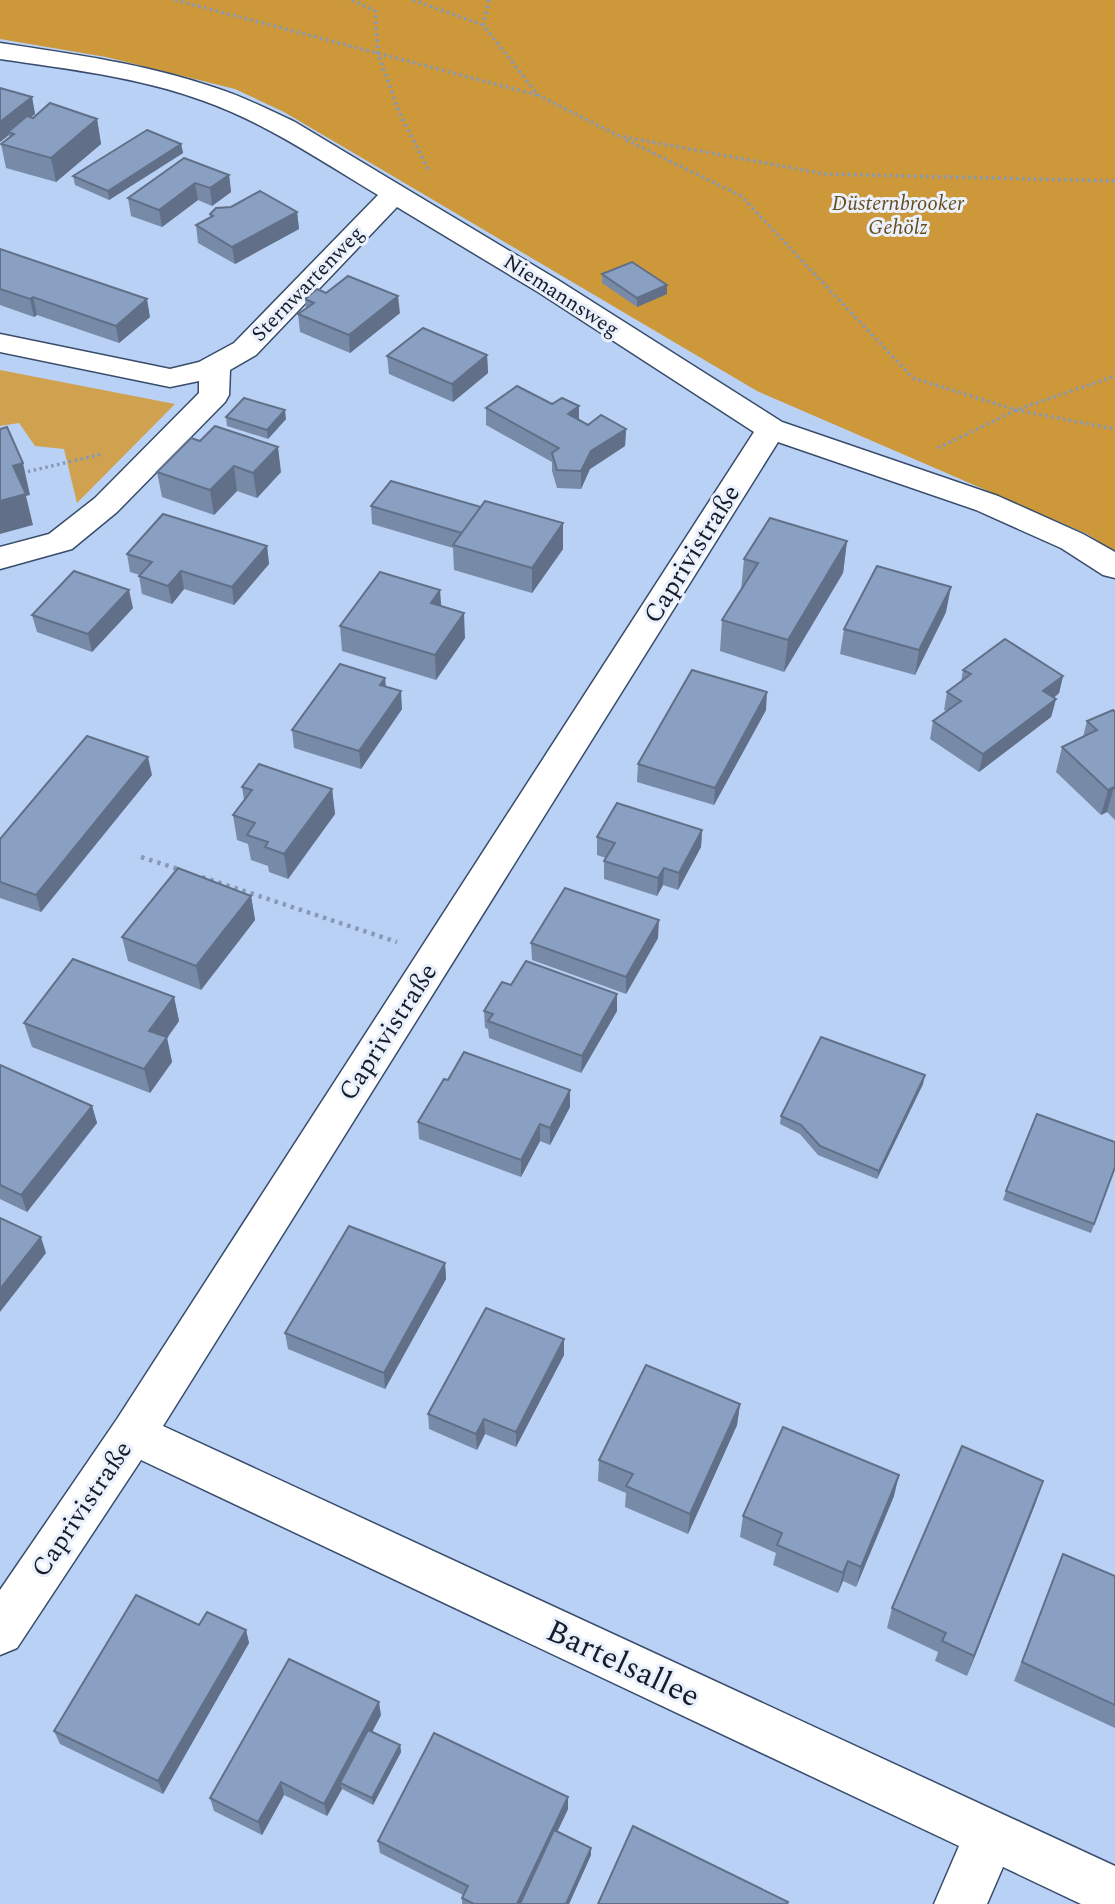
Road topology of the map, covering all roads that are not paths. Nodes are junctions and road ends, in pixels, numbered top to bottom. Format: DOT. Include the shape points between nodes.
graph roads {
  1 [pos="0,51"];
  2 [pos="395,193"];
  3 [pos="0,343"];
  4 [pos="215,368"];
  5 [pos="771,429"];
  6 [pos="0,558"];
  7 [pos="1115,567"];
  8 [pos="133,1434"];
  9 [pos="0,1633"];
  10 [pos="991,1834"];
  11 [pos="1115,1893"];
  12 [pos="960,1904"];
  1 -- 2 [label="street, Niemannsweg" via="192,88 286,128"];
  2 -- 4 [label="street, Sternwartenweg" via="245,349"];
  2 -- 5 [label="street, Niemannsweg"];
  3 -- 4 [label="street, Sternwartenweg" via="170,378"];
  4 -- 6 [label="street" via="214,395 106,505 60,542"];
  5 -- 7 [label="street, Niemannsweg" via="987,503 1072,541"];
  5 -- 8 [label="street, Caprivistraße"];
  8 -- 9 [label="street, Caprivistraße"];
  8 -- 10 [label="street, Bartelsallee"];
  10 -- 11 [label="street, Bartelsallee"];
  10 -- 12 [label="street"];
}
